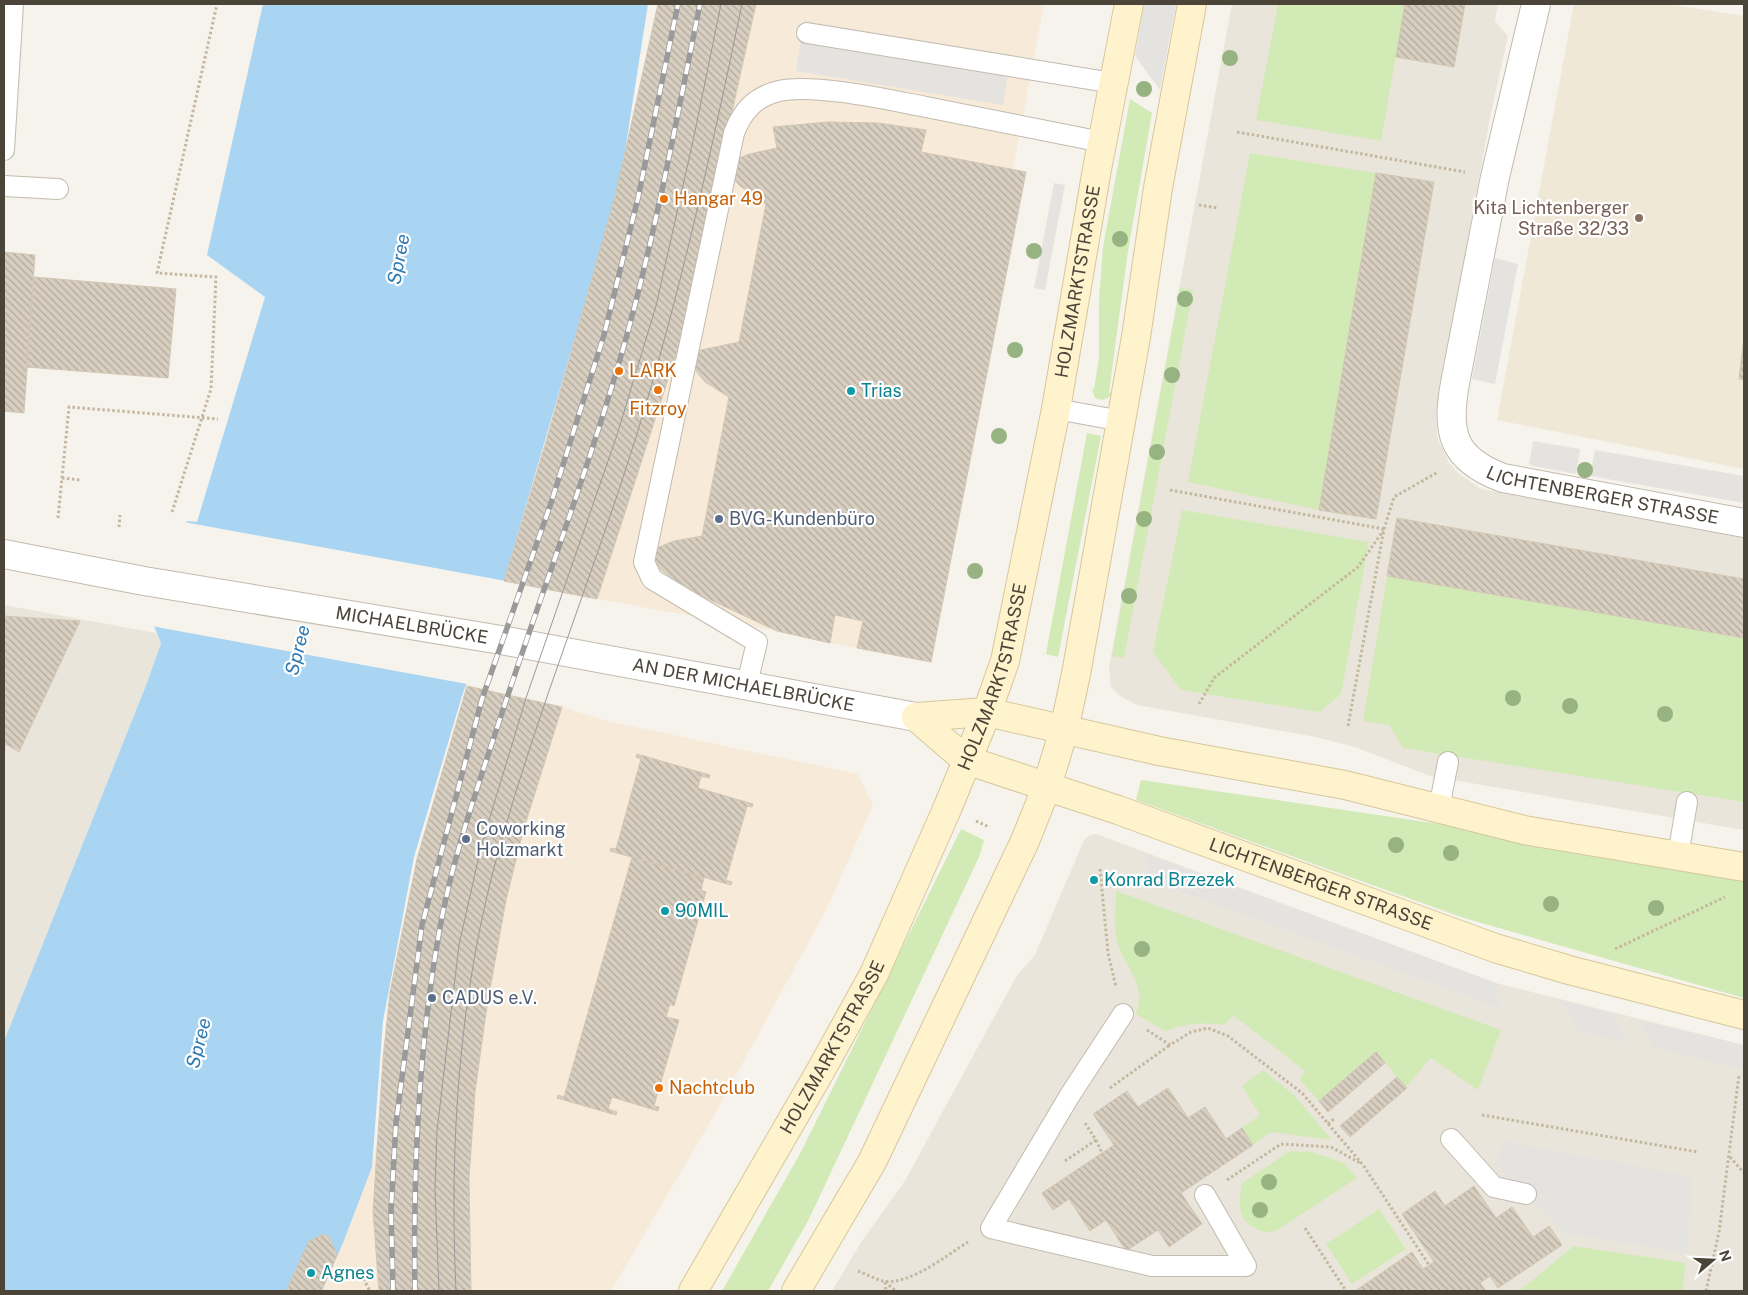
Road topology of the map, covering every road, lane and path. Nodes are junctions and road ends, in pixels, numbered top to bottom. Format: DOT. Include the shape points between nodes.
graph roads {
  1 [pos="13,4"];
  2 [pos="217,4"];
  3 [pos="1129,4"];
  4 [pos="1192,4"];
  5 [pos="1536,4"];
  6 [pos="807,33"];
  7 [pos="1113,83"];
  8 [pos="1237,132"];
  9 [pos="1102,142"];
  10 [pos="4,150"];
  11 [pos="1495,177"];
  12 [pos="4,186"];
  13 [pos="58,190"];
  14 [pos="1199,204"];
  15 [pos="1218,208"];
  16 [pos="1056,409"];
  17 [pos="201,418"];
  18 [pos="218,419"];
  19 [pos="1122,421"];
  20 [pos="1465,457"];
  21 [pos="62,478"];
  22 [pos="80,480"];
  23 [pos="1170,490"];
  24 [pos="172,512"];
  25 [pos="120,515"];
  26 [pos="58,518"];
  27 [pos="1744,523"];
  28 [pos="119,527"];
  29 [pos="1384,529"];
  30 [pos="4,554"];
  31 [pos="501,640"];
  32 [pos="747,684"];
  33 [pos="1199,704"];
  34 [pos="987,712"];
  35 [pos="916,717"];
  36 [pos="1348,726"];
  37 [pos="1064,730"];
  38 [pos="966,760"];
  39 [pos="1448,762"];
  40 [pos="1047,786"];
  41 [pos="1687,802"];
  42 [pos="1440,808"];
  43 [pos="1678,856"];
  44 [pos="1744,868"];
  45 [pos="1100,869"];
  46 [pos="1727,897"];
  47 [pos="1613,950"];
  48 [pos="1123,1014"];
  49 [pos="1744,1015"];
  50 [pos="1170,1045"];
  51 [pos="1739,1075"];
  52 [pos="1108,1089"];
  53 [pos="1482,1115"];
  54 [pos="1334,1119"];
  55 [pos="1328,1124"];
  56 [pos="1451,1139"];
  57 [pos="1096,1140"];
  58 [pos="1698,1152"];
  59 [pos="1102,1153"];
  60 [pos="1729,1157"];
  61 [pos="1363,1165"];
  62 [pos="1744,1173"];
  63 [pos="1526,1194"];
  64 [pos="1205,1195"];
  65 [pos="991,1228"];
  66 [pos="1305,1228"];
  67 [pos="1429,1265"];
  68 [pos="858,1271"];
  69 [pos="342,1281"];
  70 [pos="884,1281"];
  71 [pos="370,1291"];
  72 [pos="693,1291"];
  73 [pos="796,1291"];
  74 [pos="886,1291"];
  75 [pos="896,1291"];
  76 [pos="1345,1291"];
  77 [pos="1706,1291"];
  1 -- 10 [label="lane"];
  2 -- 17 [label="path" via="158,273 216,277 211,389"];
  3 -- 7 [label="main road, HOLZMARKTSTRASSE"];
  4 -- 19 [label="main road" via="1158,188"];
  5 -- 11 [label="street"];
  6 -- 7 [label="lane"];
  7 -- 9 [label="main road, HOLZMARKTSTRASSE"];
  8 -- 11 [label="path"];
  9 -- 16 [label="main road, HOLZMARKTSTRASSE"];
  9 -- 32 [label="lane" via="880,98 806,90 778,91 757,100 742,114 734,134 644,562 652,579 757,642"];
  11 -- 20 [label="street" via="1450,411 1454,437"];
  12 -- 13 [label="lane"];
  14 -- 15 [label="path"];
  16 -- 19 [label="lane"];
  16 -- 34 [label="main road, HOLZMARKTSTRASSE" via="1005,661"];
  17 -- 18 [label="path"];
  17 -- 21 [label="path" via="69,407"];
  17 -- 24 [label="path"];
  19 -- 37 [label="main road"];
  20 -- 27 [label="street, LICHTENBERGER STRASSE" via="1484,471 1503,478"];
  20 -- 29 [label="path" via="1394,497"];
  21 -- 22 [label="path"];
  21 -- 26 [label="path"];
  23 -- 29 [label="path"];
  25 -- 28 [label="path"];
  29 -- 33 [label="path" via="1358,567 1214,678"];
  29 -- 36 [label="path"];
  30 -- 31 [label="street, MICHAELBRÜCKE" via="144,581"];
  31 -- 32 [label="street, AN DER MICHAELBRÜCKE"];
  32 -- 35 [label="street, AN DER MICHAELBRÜCKE"];
  34 -- 35 [label="main road, AN DER MICHAELBRÜCKE"];
  34 -- 37 [label="main road"];
  34 -- 38 [label="main road, HOLZMARKTSTRASSE"];
  35 -- 38 [label="main road, LICHTENBERGER STRASSE"];
  37 -- 40 [label="main road"];
  37 -- 42 [label="main road" via="1345,785"];
  38 -- 40 [label="main road, LICHTENBERGER STRASSE"];
  38 -- 72 [label="main road, HOLZMARKTSTRASSE" via="874,974"];
  39 -- 42 [label="lane"];
  40 -- 49 [label="main road, LICHTENBERGER STRASSE" via="1495,948"];
  40 -- 73 [label="main road" via="1014,864 872,1162"];
  41 -- 43 [label="lane"];
  42 -- 43 [label="main road" via="1524,830"];
  43 -- 44 [label="main road"];
  45 -- 48 [label="path" via="1108,953"];
  46 -- 47 [label="path"];
  48 -- 50 [label="path"];
  48 -- 65 [label="lane" via="1070,1095"];
  50 -- 52 [label="path"];
  50 -- 55 [label="path" via="1191,1032 1208,1028 1228,1036 1302,1093"];
  51 -- 60 [label="path"];
  53 -- 58 [label="path"];
  54 -- 55 [label="path"];
  55 -- 61 [label="path"];
  56 -- 63 [label="lane" via="1494,1186"];
  57 -- 59 [label="path"];
  60 -- 62 [label="path"];
  60 -- 77 [label="path" via="1719,1232"];
  61 -- 64 [label="path" via="1331,1146 1280,1144"];
  61 -- 67 [label="path"];
  64 -- 65 [label="lane" via="1246,1266 1152,1266"];
  65 -- 70 [label="path" via="920,1272"];
  66 -- 76 [label="path"];
  68 -- 70 [label="path"];
  69 -- 71 [label="path" via="350,1274 363,1278"];
  70 -- 74 [label="path"];
  70 -- 75 [label="path"];
}
